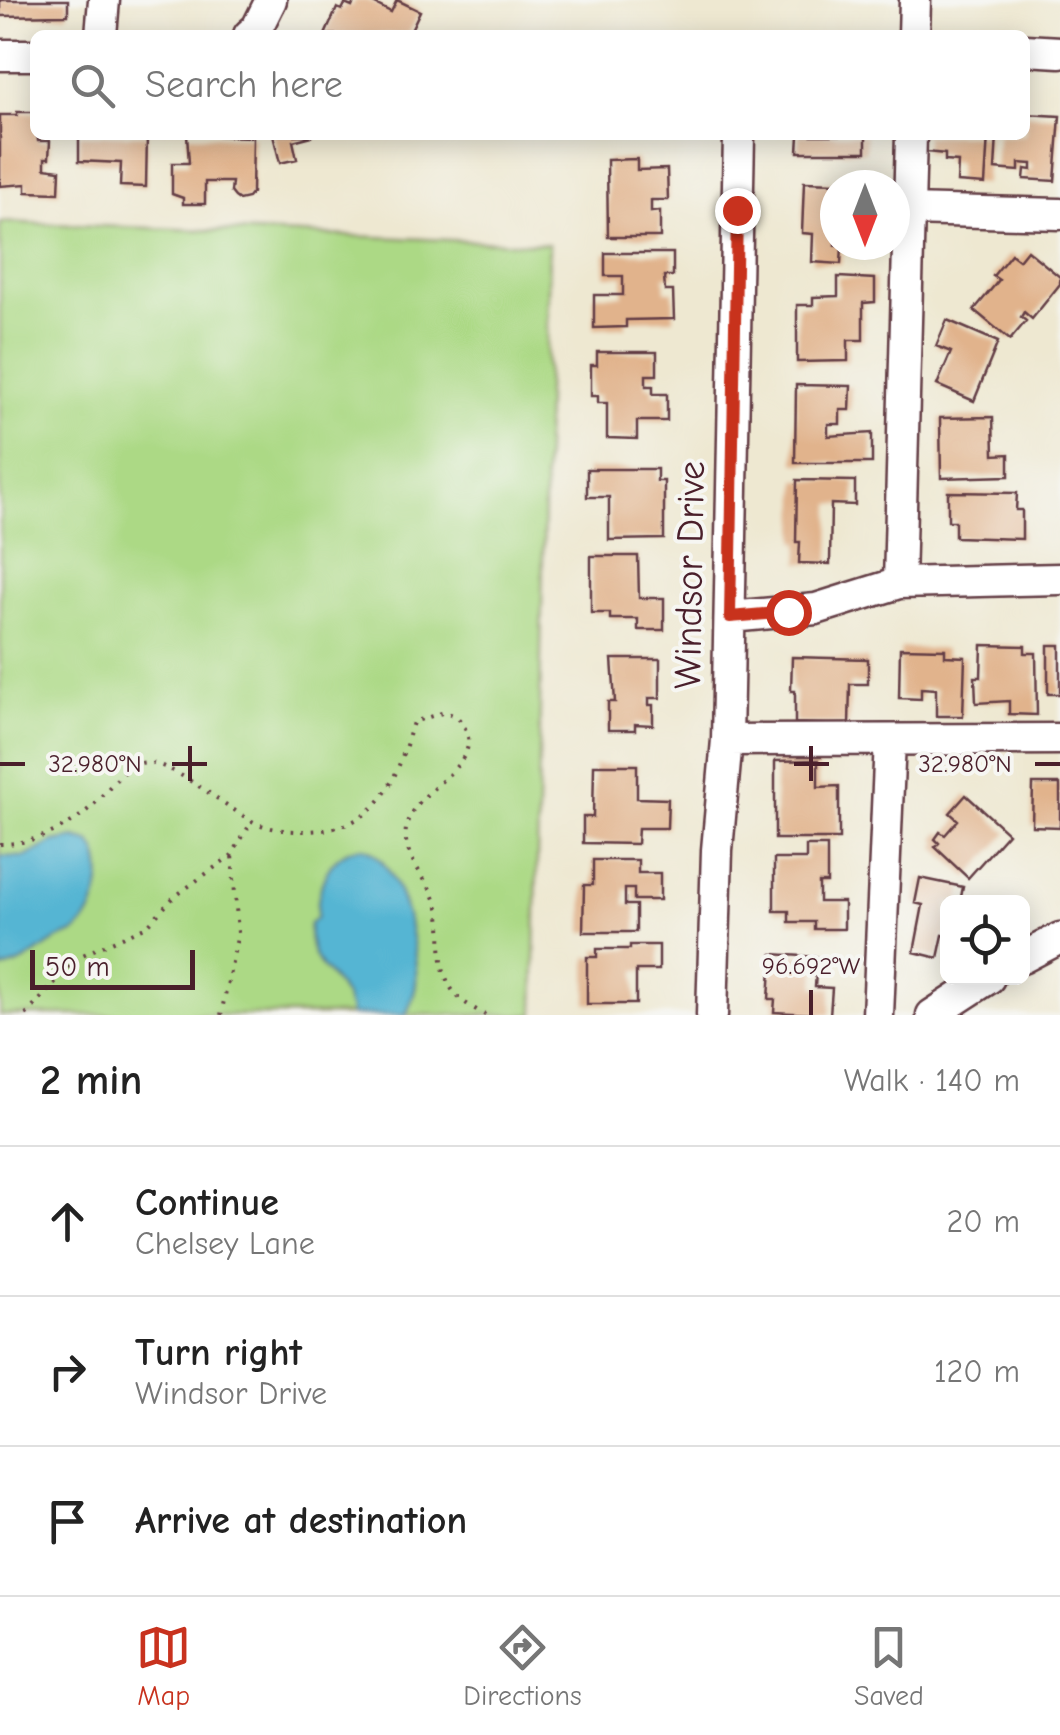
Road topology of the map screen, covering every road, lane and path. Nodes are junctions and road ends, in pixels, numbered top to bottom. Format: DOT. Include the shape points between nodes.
graph roads {
  1 [pos="104,0"];
  2 [pos="271,0"];
  3 [pos="915,0"];
  4 [pos="101,30"];
  5 [pos="255,30"];
  6 [pos="914,30"];
  7 [pos="1030,50"];
  8 [pos="1060,52"];
  9 [pos="0,54"];
  10 [pos="30,54"];
  11 [pos="739,140"];
  12 [pos="911,140"];
  13 [pos="910,210"];
  14 [pos="1060,214"];
  15 [pos="909,260"];
  16 [pos="1060,579"];
  17 [pos="900,582"];
  18 [pos="730,617"];
  19 [pos="1060,739"];
  20 [pos="727,740"];
  21 [pos="890,740"];
  22 [pos="252,821"];
  23 [pos="0,844"];
  24 [pos="232,855"];
  25 [pos="1060,938"];
  26 [pos="1030,954"];
  27 [pos="978,985"];
  28 [pos="26,1015"];
  29 [pos="221,1015"];
  30 [pos="485,1015"];
  31 [pos="712,1015"];
  32 [pos="878,1015"];
  33 [pos="932,1015"];
  1 -- 4 [label="street"];
  2 -- 5 [label="street"];
  3 -- 6 [label="street"];
  7 -- 8 [label="street"];
  9 -- 10 [label="street"];
  11 -- 18 [label="street, Windsor Drive"];
  12 -- 13 [label="street"];
  13 -- 14 [label="street"];
  15 -- 17 [label="street"];
  16 -- 17 [label="street"];
  17 -- 18 [label="street" via="816,609"];
  18 -- 20 [label="street, Windsor Drive"];
  19 -- 21 [label="street"];
  20 -- 21 [label="street"];
  20 -- 31 [label="street, Windsor Drive"];
  21 -- 32 [label="street"];
  22 -- 23 [label="path" via="146,762 50,833"];
  22 -- 24 [label="path"];
  22 -- 30 [label="path" via="282,831 313,831 357,818 389,791 413,722 445,712 456,716 466,734 464,759 423,794 406,823 406,837 409,856 439,909 440,957 452,992"];
  24 -- 28 [label="path" via="147,926 78,957"];
  24 -- 29 [label="path" via="238,933"];
  25 -- 26 [label="street"];
  27 -- 33 [label="street"];
}
